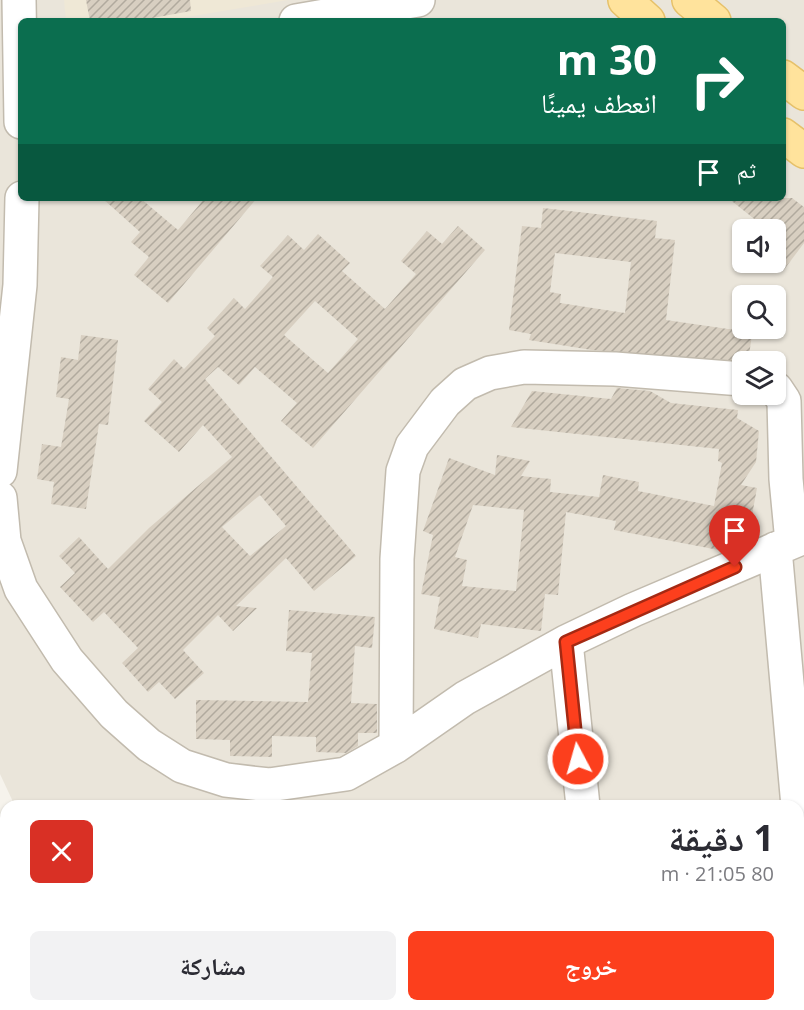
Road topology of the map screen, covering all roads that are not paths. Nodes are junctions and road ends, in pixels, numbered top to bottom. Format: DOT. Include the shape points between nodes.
graph roads {
  1 [pos="19,0"];
  2 [pos="418,0"];
  3 [pos="625,0"];
  4 [pos="689,0"];
  5 [pos="313,18"];
  6 [pos="645,18"];
  7 [pos="710,18"];
  8 [pos="14,66"];
  9 [pos="786,79"];
  10 [pos="804,93"];
  11 [pos="18,98"];
  12 [pos="786,137"];
  13 [pos="804,151"];
  14 [pos="22,201"];
  15 [pos="732,378"];
  16 [pos="784,405"];
  17 [pos="0,471"];
  18 [pos="0,498"];
  19 [pos="790,543"];
  20 [pos="566,642"];
  21 [pos="396,746"];
  22 [pos="346,774"];
  23 [pos="300,800"];
  24 [pos="582,800"];
  25 [pos="794,800"];
  1 -- 8 [label="street"];
  2 -- 5 [label="street"];
  3 -- 6 [label="main road"];
  4 -- 7 [label="main road"];
  8 -- 11 [label="street"];
  9 -- 10 [label="main road"];
  12 -- 13 [label="main road"];
  14 -- 17 [label="street" via="20,285"];
  15 -- 21 [label="street" via="524,367 490,373 465,384 445,402 412,446 403,471 397,559"];
  16 -- 19 [label="street"];
  18 -- 22 [label="street" via="4,541 21,589 67,660 114,714 148,745 182,766 226,780 269,785"];
  19 -- 20 [label="street"];
  19 -- 25 [label="street"];
  20 -- 21 [label="street" via="465,698"];
  20 -- 24 [label="street"];
  21 -- 22 [label="street"];
  22 -- 23 [label="street"];
}
